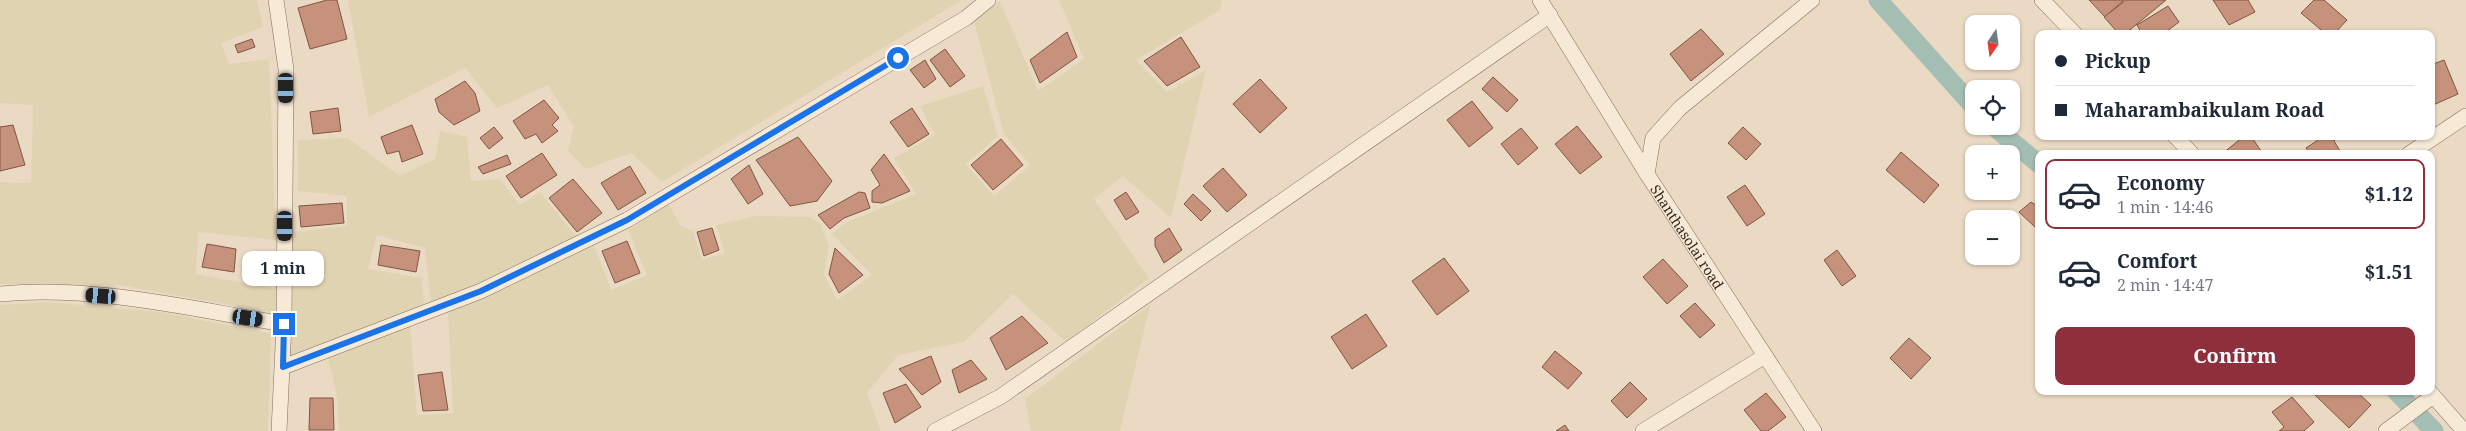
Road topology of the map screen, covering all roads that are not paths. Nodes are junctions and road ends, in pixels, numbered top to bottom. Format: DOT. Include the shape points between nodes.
graph roads {
  1 [pos="276,0"];
  2 [pos="988,0"];
  3 [pos="1540,0"];
  4 [pos="1812,0"];
  5 [pos="2042,0"];
  6 [pos="1550,16"];
  7 [pos="2070,30"];
  8 [pos="2466,116"];
  9 [pos="2435,137"];
  10 [pos="2179,140"];
  11 [pos="2430,140"];
  12 [pos="2188,150"];
  13 [pos="2415,150"];
  14 [pos="1647,174"];
  15 [pos="0,294"];
  16 [pos="284,324"];
  17 [pos="1765,356"];
  18 [pos="283,367"];
  19 [pos="2429,395"];
  20 [pos="2433,395"];
  21 [pos="279,431"];
  22 [pos="935,431"];
  23 [pos="1643,431"];
  24 [pos="1814,431"];
  25 [pos="2386,431"];
  26 [pos="2464,431"];
  1 -- 16 [label="street" via="286,69"];
  2 -- 18 [label="street" via="966,18 627,220 481,291"];
  3 -- 6 [label="street"];
  4 -- 14 [label="street, Shanthasolai road" via="1680,108 1653,138"];
  5 -- 7 [label="street"];
  6 -- 14 [label="street"];
  6 -- 22 [label="street" via="1000,397"];
  8 -- 9 [label="street"];
  10 -- 12 [label="street"];
  11 -- 13 [label="street"];
  14 -- 17 [label="street, Shanthasolai road"];
  15 -- 16 [label="street" via="30,291 119,297"];
  16 -- 18 [label="street"];
  17 -- 23 [label="street"];
  17 -- 24 [label="street, Shanthasolai road"];
  18 -- 21 [label="street"];
  19 -- 25 [label="street"];
  20 -- 26 [label="street"];
}
